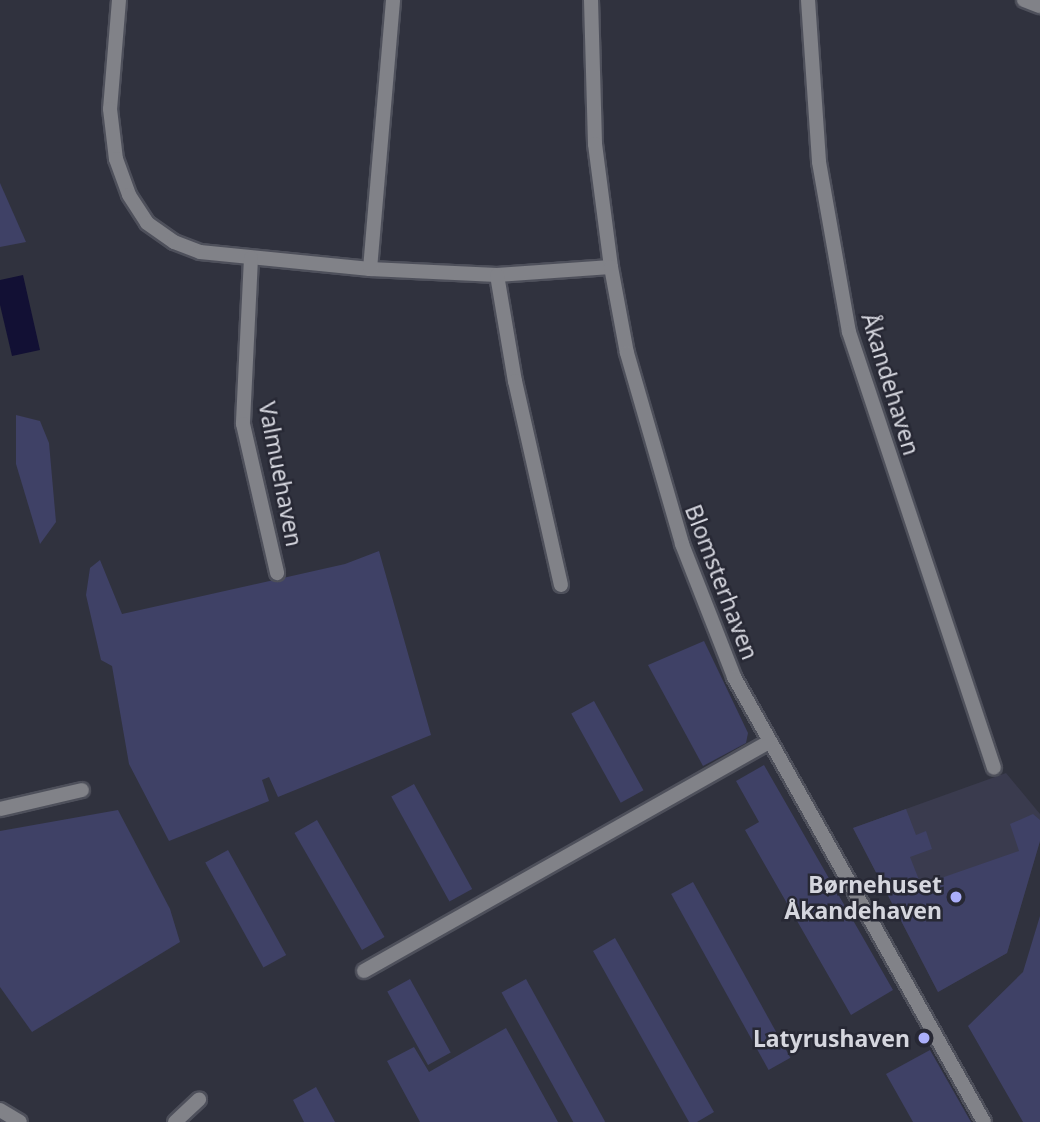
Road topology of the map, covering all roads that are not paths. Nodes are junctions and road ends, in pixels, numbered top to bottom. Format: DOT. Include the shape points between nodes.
graph roads {
  1 [pos="119,0"];
  2 [pos="393,0"];
  3 [pos="592,0"];
  4 [pos="808,0"];
  5 [pos="1024,0"];
  6 [pos="1040,6"];
  7 [pos="251,258"];
  8 [pos="611,267"];
  9 [pos="370,269"];
  10 [pos="497,275"];
  11 [pos="277,573"];
  12 [pos="561,585"];
  13 [pos="768,742"];
  14 [pos="994,767"];
  15 [pos="82,790"];
  16 [pos="0,809"];
  17 [pos="364,971"];
  18 [pos="199,1100"];
  19 [pos="3,1104"];
  20 [pos="20,1122"];
  21 [pos="176,1122"];
  22 [pos="984,1122"];
  1 -- 7 [label="street" via="110,109 116,159 129,195 147,223 174,242 200,252"];
  2 -- 9 [label="street"];
  3 -- 8 [label="street, Blomsterhaven" via="595,144"];
  4 -- 14 [label="street, Åkandehaven" via="819,162 849,332"];
  5 -- 6 [label="street"];
  7 -- 9 [label="street"];
  7 -- 11 [label="street, Valmuehaven" via="243,424"];
  8 -- 10 [label="street"];
  8 -- 13 [label="street, Blomsterhaven" via="627,353 659,477 713,628"];
  9 -- 10 [label="street"];
  10 -- 12 [label="street" via="515,381"];
  13 -- 17 [label="street"];
  13 -- 22 [label="street, Blomsterhaven"];
  15 -- 16 [label="street"];
  18 -- 21 [label="street"];
  19 -- 20 [label="street"];
}
